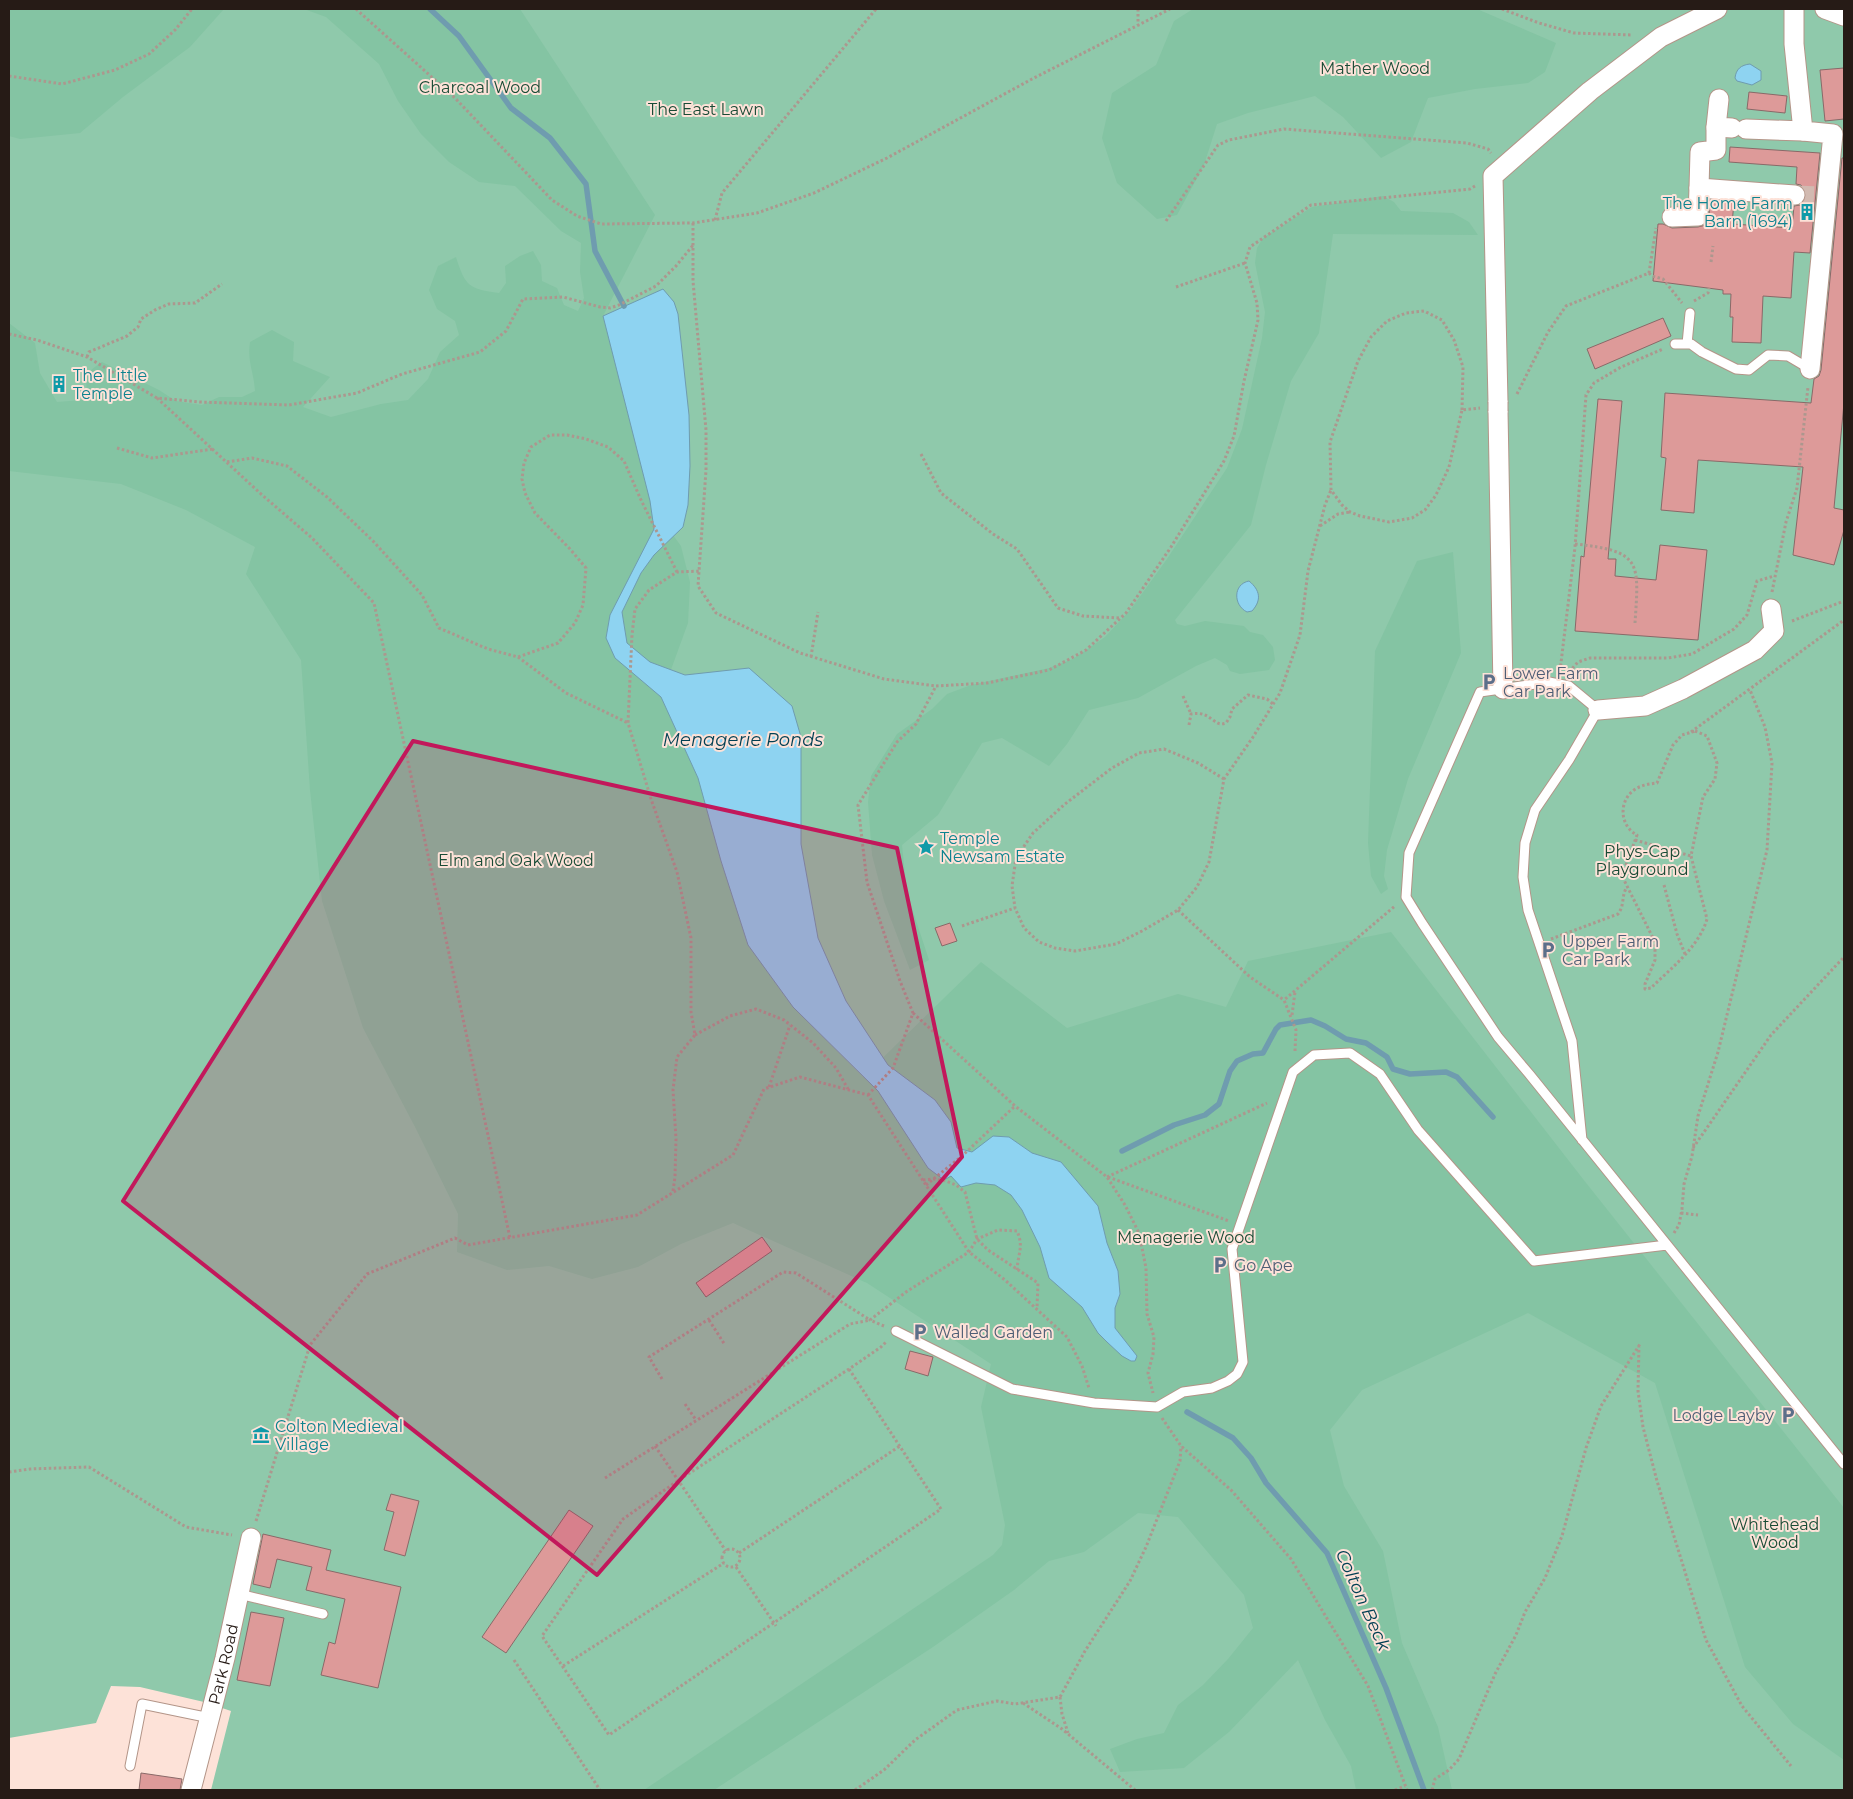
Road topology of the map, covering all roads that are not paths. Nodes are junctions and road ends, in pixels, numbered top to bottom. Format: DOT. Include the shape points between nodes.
graph roads {
  1 [pos="1717,9"];
  2 [pos="1794,9"];
  3 [pos="1825,9"];
  4 [pos="1844,16"];
  5 [pos="1719,99"];
  6 [pos="1732,128"];
  7 [pos="1803,132"];
  8 [pos="1839,133"];
  9 [pos="1699,188"];
  10 [pos="1795,195"];
  11 [pos="1672,217"];
  12 [pos="1687,310"];
  13 [pos="1675,344"];
  14 [pos="1687,344"];
  15 [pos="1810,369"];
  16 [pos="1771,609"];
  17 [pos="1503,689"];
  18 [pos="1598,710"];
  19 [pos="1582,1140"];
  20 [pos="1667,1245"];
  21 [pos="896,1331"];
  22 [pos="1844,1464"];
  23 [pos="251,1538"];
  24 [pos="239,1594"];
  25 [pos="322,1614"];
  26 [pos="210,1718"];
  27 [pos="130,1766"];
  28 [pos="191,1790"];
  1 -- 17 [label="street" via="1661,37 1590,91 1496,172"];
  2 -- 7 [label="street" via="1794,44"];
  3 -- 4 [label="street"];
  5 -- 6 [label="street"];
  6 -- 7 [label="street"];
  6 -- 9 [label="street" via="1716,150 1700,152"];
  7 -- 8 [label="street"];
  8 -- 15 [label="street" via="1824,196"];
  9 -- 10 [label="street"];
  9 -- 11 [label="street" via="1698,216"];
  12 -- 14 [label="lane"];
  13 -- 14 [label="lane"];
  14 -- 15 [label="lane" via="1736,369 1749,370 1768,355 1788,356"];
  16 -- 18 [label="street" via="1774,631 1755,650 1645,706"];
  17 -- 18 [label="lane" via="1549,682 1569,686"];
  17 -- 19 [label="lane" via="1480,692 1409,853 1406,897 1498,1038"];
  18 -- 19 [label="lane" via="1536,810 1525,843 1523,877 1528,910 1572,1041"];
  19 -- 20 [label="lane"];
  20 -- 21 [label="lane" via="1534,1261 1418,1130 1380,1074 1350,1053 1314,1055 1293,1072 1232,1249 1243,1362 1237,1374 1228,1381 1212,1388 1183,1392 1157,1407 1094,1403 1012,1389"];
  20 -- 22 [label="lane"];
  23 -- 24 [label="street, Park Road"];
  24 -- 25 [label="lane"];
  24 -- 26 [label="street, Park Road"];
  26 -- 27 [label="lane" via="142,1704"];
  26 -- 28 [label="street, Park Road"];
}
